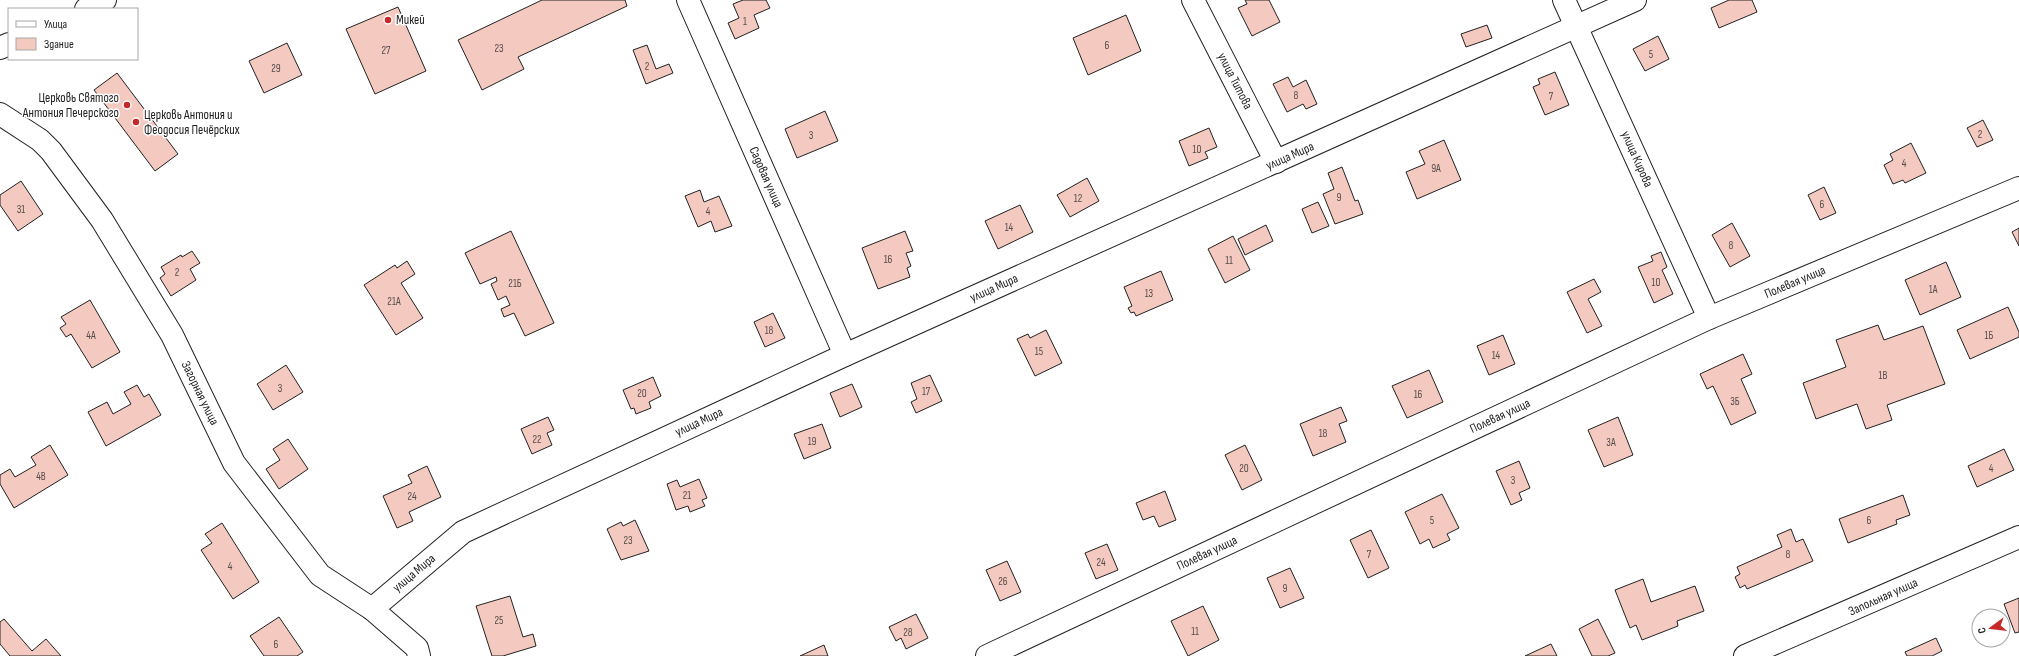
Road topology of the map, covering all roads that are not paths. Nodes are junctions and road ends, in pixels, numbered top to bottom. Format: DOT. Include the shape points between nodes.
graph roads {
  1 [pos="105,0"];
  2 [pos="688,0"];
  3 [pos="1193,0"];
  4 [pos="1564,0"];
  5 [pos="1635,0"];
  6 [pos="88,8"];
  7 [pos="1577,27"];
  8 [pos="0,114"];
  9 [pos="1276,162"];
  10 [pos="2019,188"];
  11 [pos="1709,318"];
  12 [pos="844,355"];
  13 [pos="2019,537"];
  14 [pos="372,609"];
  15 [pos="419,656"];
  16 [pos="987,656"];
  17 [pos="1745,656"];
  1 -- 6 [label="street"];
  2 -- 12 [label="street, Садовая улица"];
  3 -- 9 [label="street, улица Титова"];
  4 -- 7 [label="street, улица Кирова"];
  5 -- 7 [label="street, улица Мира"];
  7 -- 9 [label="street, улица Мира"];
  7 -- 11 [label="street, улица Кирова"];
  8 -- 14 [label="street, Загорная улица" via="40,140 51,151 102,220 172,335 234,463 320,575"];
  9 -- 12 [label="street, улица Мира"];
  10 -- 11 [label="street, Полевая улица"];
  11 -- 16 [label="street, Полевая улица"];
  12 -- 14 [label="street, улица Мира" via="463,532"];
  13 -- 17 [label="street, Запольная улица"];
  14 -- 15 [label="street, Загорная улица" via="417,648"];
}
